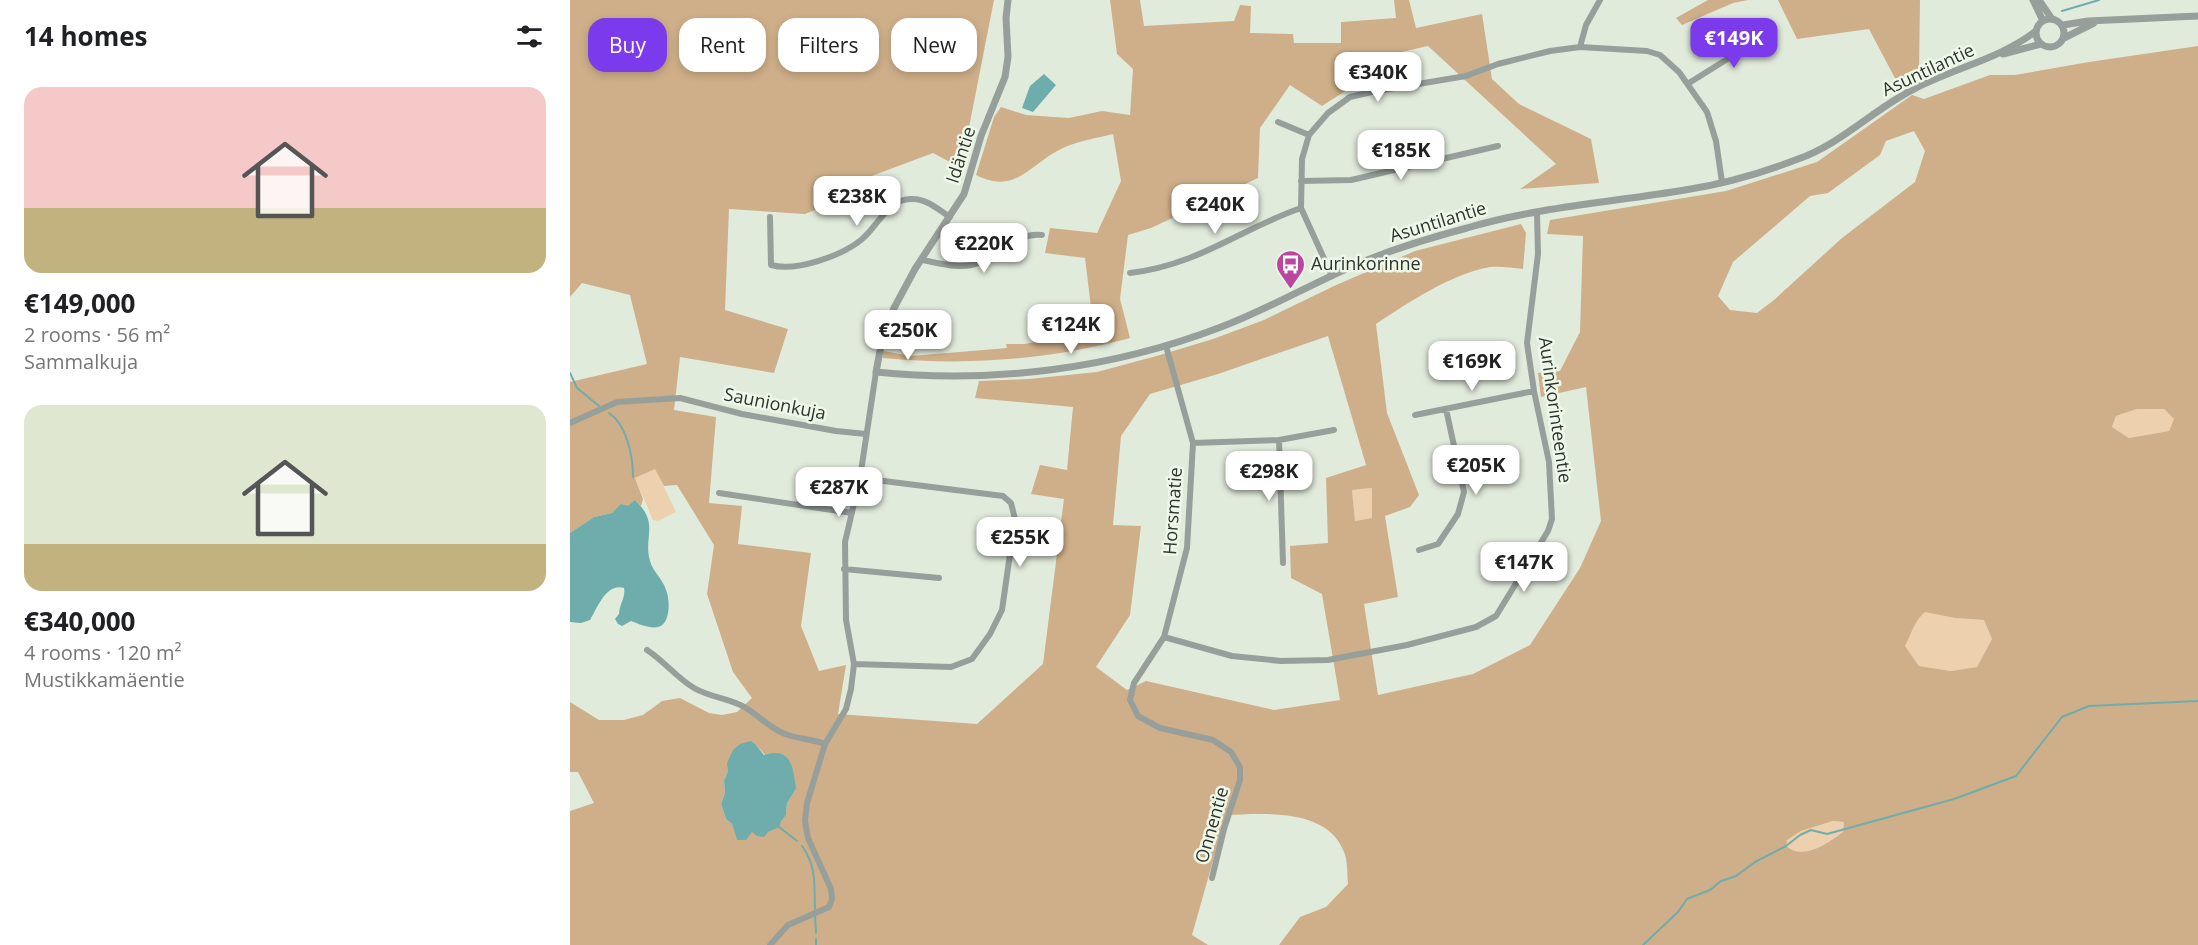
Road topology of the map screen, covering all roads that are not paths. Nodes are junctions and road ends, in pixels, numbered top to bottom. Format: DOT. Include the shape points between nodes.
graph roads {
  1 [pos="1008,0"];
  2 [pos="1600,0"];
  3 [pos="2033,0"];
  4 [pos="2039,0"];
  5 [pos="2198,16"];
  6 [pos="2052,19"];
  7 [pos="2043,21"];
  8 [pos="2100,21"];
  9 [pos="2062,25"];
  10 [pos="2036,31"];
  11 [pos="2064,38"];
  12 [pos="1773,39"];
  13 [pos="2041,44"];
  14 [pos="1580,47"];
  15 [pos="1997,55"];
  16 [pos="1689,83"];
  17 [pos="1278,123"];
  18 [pos="1309,135"];
  19 [pos="1498,146"];
  20 [pos="1301,181"];
  21 [pos="1722,182"];
  22 [pos="1301,208"];
  23 [pos="1537,213"];
  24 [pos="770,217"];
  25 [pos="950,217"];
  26 [pos="1042,235"];
  27 [pos="922,260"];
  28 [pos="1130,273"];
  29 [pos="1332,276"];
  30 [pos="1166,346"];
  31 [pos="876,372"];
  32 [pos="1534,391"];
  33 [pos="1446,410"];
  34 [pos="1415,415"];
  35 [pos="570,423"];
  36 [pos="1334,430"];
  37 [pos="866,434"];
  38 [pos="1279,440"];
  39 [pos="1193,443"];
  40 [pos="860,478"];
  41 [pos="719,494"];
  42 [pos="852,513"];
  43 [pos="1419,550"];
  44 [pos="1283,563"];
  45 [pos="844,569"];
  46 [pos="939,578"];
  47 [pos="1164,637"];
  48 [pos="647,650"];
  49 [pos="855,664"];
  50 [pos="1140,672"];
  51 [pos="825,744"];
  52 [pos="1212,878"];
  53 [pos="770,945"];
  1 -- 25 [label="street, Idäntie" via="1005,77 981,135 964,194"];
  2 -- 14 [label="street" via="1586,25"];
  3 -- 7 [label="street"];
  4 -- 6 [label="street"];
  5 -- 8 [label="street"];
  6 -- 7 [label="street"];
  6 -- 9 [label="street"];
  7 -- 10 [label="street"];
  8 -- 9 [label="street"];
  8 -- 11 [label="street"];
  9 -- 11 [label="street"];
  10 -- 13 [label="street"];
  10 -- 15 [label="street, Asuntilantie"];
  11 -- 13 [label="street" via="2056,46"];
  12 -- 16 [label="street" via="1745,48"];
  13 -- 15 [label="street, Asuntilantie"];
  14 -- 16 [label="street" via="1660,55"];
  14 -- 18 [label="street" via="1530,55 1466,76 1350,97 1328,113"];
  15 -- 21 [label="street, Asuntilantie" via="1910,91 1803,158"];
  16 -- 21 [label="street" via="1707,112"];
  17 -- 18 [label="street"];
  18 -- 20 [label="street"];
  19 -- 20 [label="street" via="1351,180"];
  20 -- 22 [label="street"];
  21 -- 23 [label="street, Asuntilantie"];
  22 -- 28 [label="street" via="1200,255 1171,266"];
  22 -- 29 [label="street"];
  23 -- 29 [label="street, Asuntilantie" via="1505,217 1403,247"];
  23 -- 32 [label="street, Aurinkorinteentie" via="1538,254 1527,343"];
  24 -- 25 [label="street" via="771,265 782,268 843,252 863,239 895,202 913,198"];
  25 -- 27 [label="street, Idäntie"];
  26 -- 27 [label="street" via="1024,236 968,266"];
  27 -- 31 [label="street, Idäntie" via="894,308 883,335"];
  29 -- 30 [label="street, Asuntilantie" via="1240,320"];
  30 -- 31 [label="street, Asuntilantie" via="1068,368 1015,374"];
  30 -- 39 [label="street, Horsmatie"];
  31 -- 37 [label="street"];
  32 -- 33 [label="street"];
  32 -- 47 [label="street, Aurinkorinteentie" via="1549,462 1552,519 1496,616 1476,627 1328,660 1232,656"];
  33 -- 34 [label="street"];
  33 -- 43 [label="street" via="1464,492 1458,514 1438,544"];
  35 -- 37 [label="street, Saunionkuja" via="617,402 680,398 742,414"];
  36 -- 38 [label="street"];
  37 -- 40 [label="street"];
  38 -- 39 [label="street"];
  38 -- 44 [label="street"];
  39 -- 47 [label="street, Horsmatie" via="1187,548"];
  40 -- 42 [label="street"];
  40 -- 49 [label="street" via="1003,496 1011,503 1015,519 1002,610 972,659 951,667"];
  41 -- 42 [label="street"];
  42 -- 45 [label="street"];
  45 -- 46 [label="street"];
  45 -- 49 [label="street" via="846,620"];
  47 -- 50 [label="street, Horsmatie"];
  48 -- 51 [label="street" via="693,688 733,701 782,734"];
  49 -- 51 [label="street" via="846,709"];
  50 -- 52 [label="street, Onnentie" via="1130,700 1138,716 1160,728 1213,740 1231,752 1240,767 1240,780"];
  51 -- 53 [label="street" via="807,803 806,821 808,838 832,899 829,907 788,925"];
}
